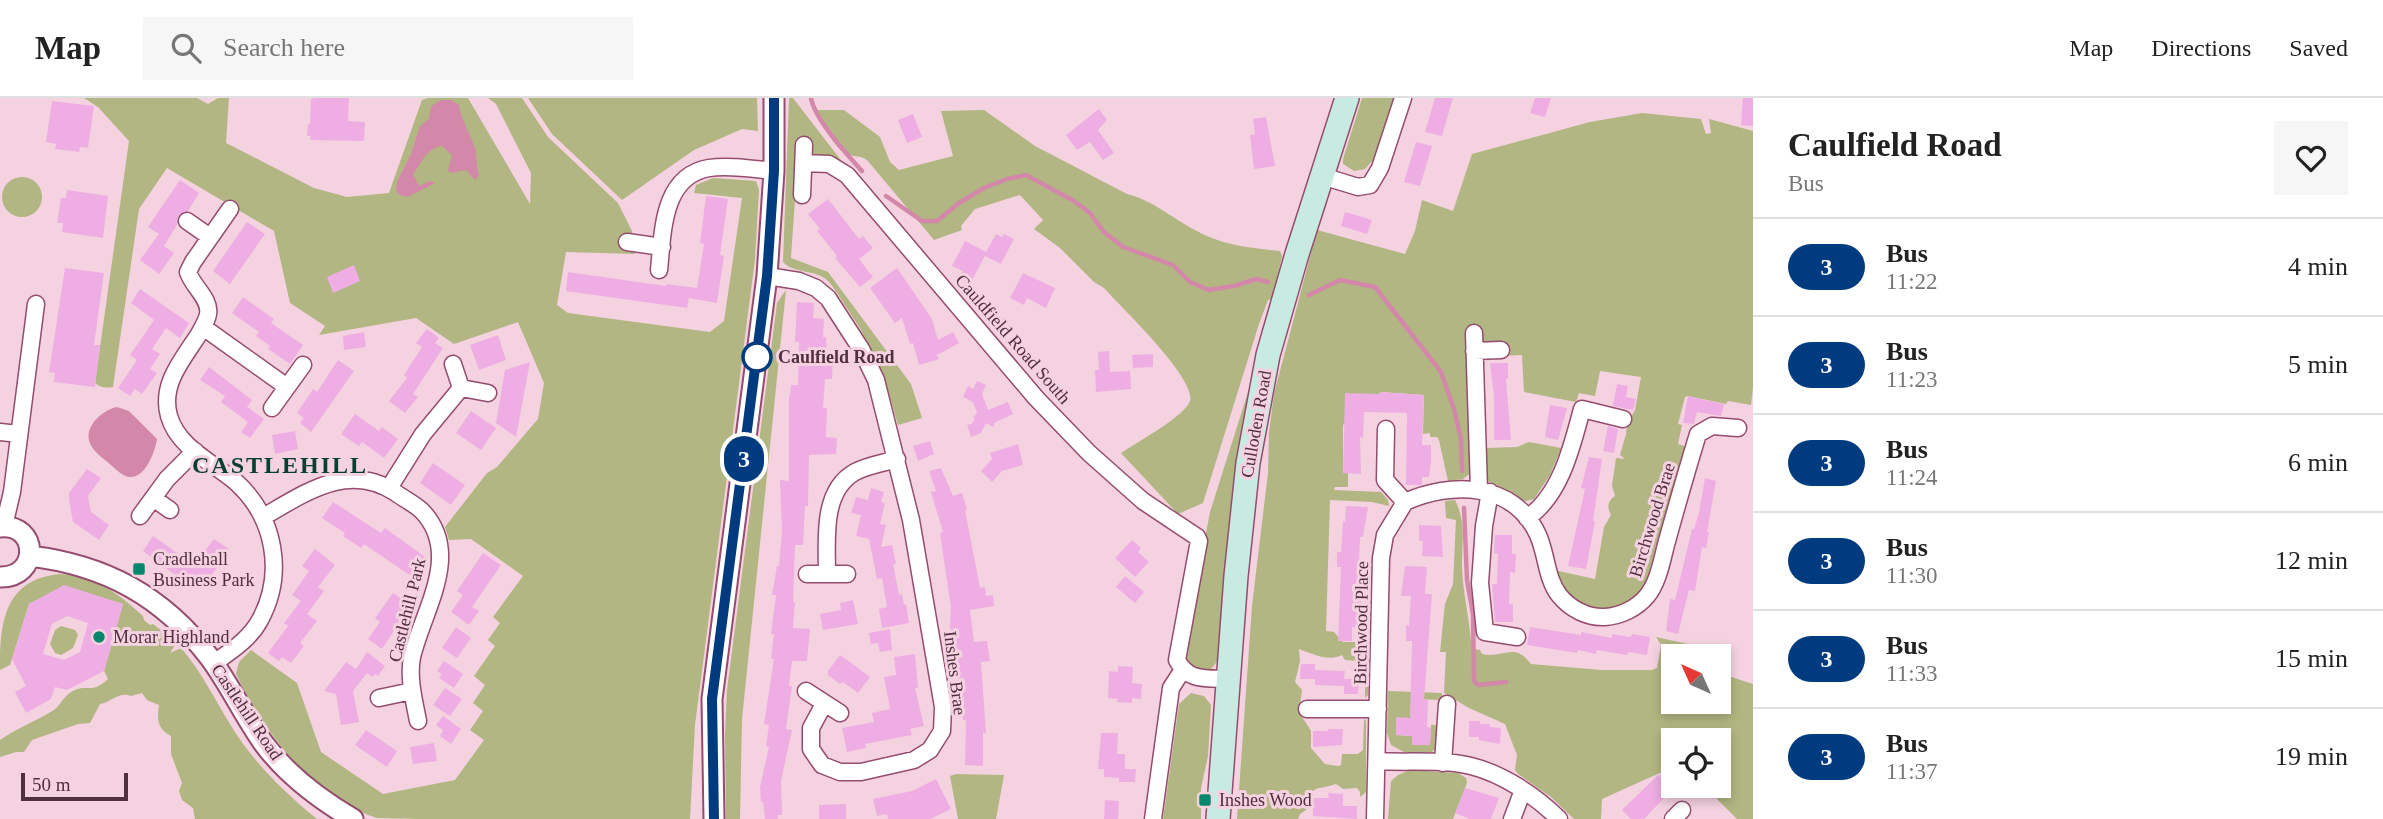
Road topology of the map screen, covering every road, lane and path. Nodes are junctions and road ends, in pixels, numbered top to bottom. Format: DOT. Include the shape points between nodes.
graph roads {
  1 [pos="774,98"];
  2 [pos="1347,98"];
  3 [pos="1403,98"];
  4 [pos="804,145"];
  5 [pos="804,163"];
  6 [pos="774,171"];
  7 [pos="1322,176"];
  8 [pos="802,195"];
  9 [pos="230,209"];
  10 [pos="187,221"];
  11 [pos="210,237"];
  12 [pos="627,242"];
  13 [pos="662,247"];
  14 [pos="659,270"];
  15 [pos="767,276"];
  16 [pos="36,304"];
  17 [pos="203,327"];
  18 [pos="1474,332"];
  19 [pos="1501,350"];
  20 [pos="1474,351"];
  21 [pos="453,364"];
  22 [pos="303,365"];
  23 [pos="287,387"];
  24 [pos="461,388"];
  25 [pos="488,393"];
  26 [pos="272,408"];
  27 [pos="1623,419"];
  28 [pos="1738,428"];
  29 [pos="1386,429"];
  30 [pos="0,432"];
  31 [pos="19,434"];
  32 [pos="195,451"];
  33 [pos="897,459"];
  34 [pos="389,488"];
  35 [pos="1485,491"];
  36 [pos="153,498"];
  37 [pos="1405,502"];
  38 [pos="170,510"];
  39 [pos="141,516"];
  40 [pos="263,517"];
  41 [pos="1527,518"];
  42 [pos="2,526"];
  43 [pos="30,556"];
  44 [pos="807,574"];
  45 [pos="827,574"];
  46 [pos="847,574"];
  47 [pos="0,576"];
  48 [pos="1517,637"];
  49 [pos="214,663"];
  50 [pos="1182,671"];
  51 [pos="1229,679"];
  52 [pos="412,691"];
  53 [pos="806,691"];
  54 [pos="379,698"];
  55 [pos="824,704"];
  56 [pos="1447,704"];
  57 [pos="1307,709"];
  58 [pos="1378,709"];
  59 [pos="840,713"];
  60 [pos="418,721"];
  61 [pos="1378,761"];
  62 [pos="1443,763"];
  63 [pos="1523,790"];
  64 [pos="353,819"];
  65 [pos="714,819"];
  66 [pos="1153,819"];
  67 [pos="1218,819"];
  68 [pos="1375,819"];
  69 [pos="1512,819"];
  70 [pos="1559,819"];
  1 -- 6 [label="street"];
  2 -- 7 [label="main road, Culloden Road"];
  3 -- 7 [label="street" via="1370,185 1358,187"];
  4 -- 5 [label="street"];
  5 -- 8 [label="street"];
  5 -- 50 [label="street, Cauldfield Road South" via="829,164 847,175 1036,398 1089,453 1199,541 1177,660"];
  6 -- 13 [label="street" via="711,168 682,181 671,197"];
  6 -- 15 [label="street"];
  7 -- 51 [label="main road, Culloden Road" via="1268,355 1248,463"];
  9 -- 11 [label="street"];
  10 -- 11 [label="street"];
  11 -- 17 [label="street" via="188,272 207,302 209,313"];
  12 -- 13 [label="street"];
  13 -- 14 [label="street"];
  15 -- 33 [label="street, Inshes Brae" via="799,281 828,298 862,349 876,380"];
  15 -- 65 [label="street" via="712,699"];
  16 -- 31 [label="street"];
  17 -- 23 [label="street"];
  17 -- 32 [label="street" via="175,368 168,391 169,416 180,437"];
  18 -- 20 [label="street"];
  19 -- 20 [label="street"];
  20 -- 35 [label="street"];
  21 -- 24 [label="street"];
  22 -- 23 [label="street"];
  23 -- 26 [label="street"];
  24 -- 25 [label="street"];
  24 -- 34 [label="street" via="423,433"];
  27 -- 41 [label="street" via="1581,409 1559,477 1547,499"];
  28 -- 41 [label="street, Birchwood Brae" via="1712,426 1698,434 1654,584 1638,605 1625,612 1599,617 1566,603 1552,583 1540,540"];
  29 -- 37 [label="street" via="1385,480"];
  30 -- 31 [label="street"];
  31 -- 42 [label="street" via="12,492"];
  32 -- 36 [label="street"];
  32 -- 40 [label="street" via="237,483"];
  33 -- 45 [label="street" via="853,472 837,489 829,511"];
  33 -- 55 [label="street, Inshes Brae" via="936,662 942,732 930,751 914,760 840,772 822,765 811,750 811,727"];
  34 -- 40 [label="street, Castlehill Park" via="365,479 344,479"];
  34 -- 52 [label="street, Castlehill Park" via="421,510 434,527 442,559 412,658"];
  35 -- 37 [label="street" via="1458,489"];
  35 -- 41 [label="street, Birchwood Brae" via="1511,502"];
  35 -- 48 [label="street" via="1480,583 1485,632"];
  36 -- 38 [label="street"];
  36 -- 39 [label="street"];
  37 -- 58 [label="street, Birchwood Place" via="1385,536 1381,558"];
  40 -- 49 [label="street" via="274,563 271,593 260,622 238,647"];
  42 -- 43 [label="street" via="24,535"];
  43 -- 47 [label="street" via="23,570"];
  43 -- 49 [label="street, Castlehill Road" via="80,564 118,579 176,620"];
  44 -- 45 [label="street"];
  45 -- 46 [label="street"];
  49 -- 64 [label="street, Castlehill Road" via="265,745 321,800"];
  50 -- 51 [label="street" via="1192,677"];
  50 -- 66 [label="street" via="1171,688"];
  51 -- 67 [label="main road, Culloden Road"];
  52 -- 54 [label="street"];
  52 -- 60 [label="street, Castlehill Park"];
  53 -- 55 [label="street"];
  55 -- 59 [label="street"];
  56 -- 62 [label="street"];
  57 -- 58 [label="street, Birchwood Place"];
  58 -- 61 [label="street, Birchwood Place"];
  61 -- 62 [label="street"];
  61 -- 68 [label="street, Birchwood Place"];
  62 -- 63 [label="street" via="1470,766"];
  63 -- 69 [label="street"];
  63 -- 70 [label="street"];
}
